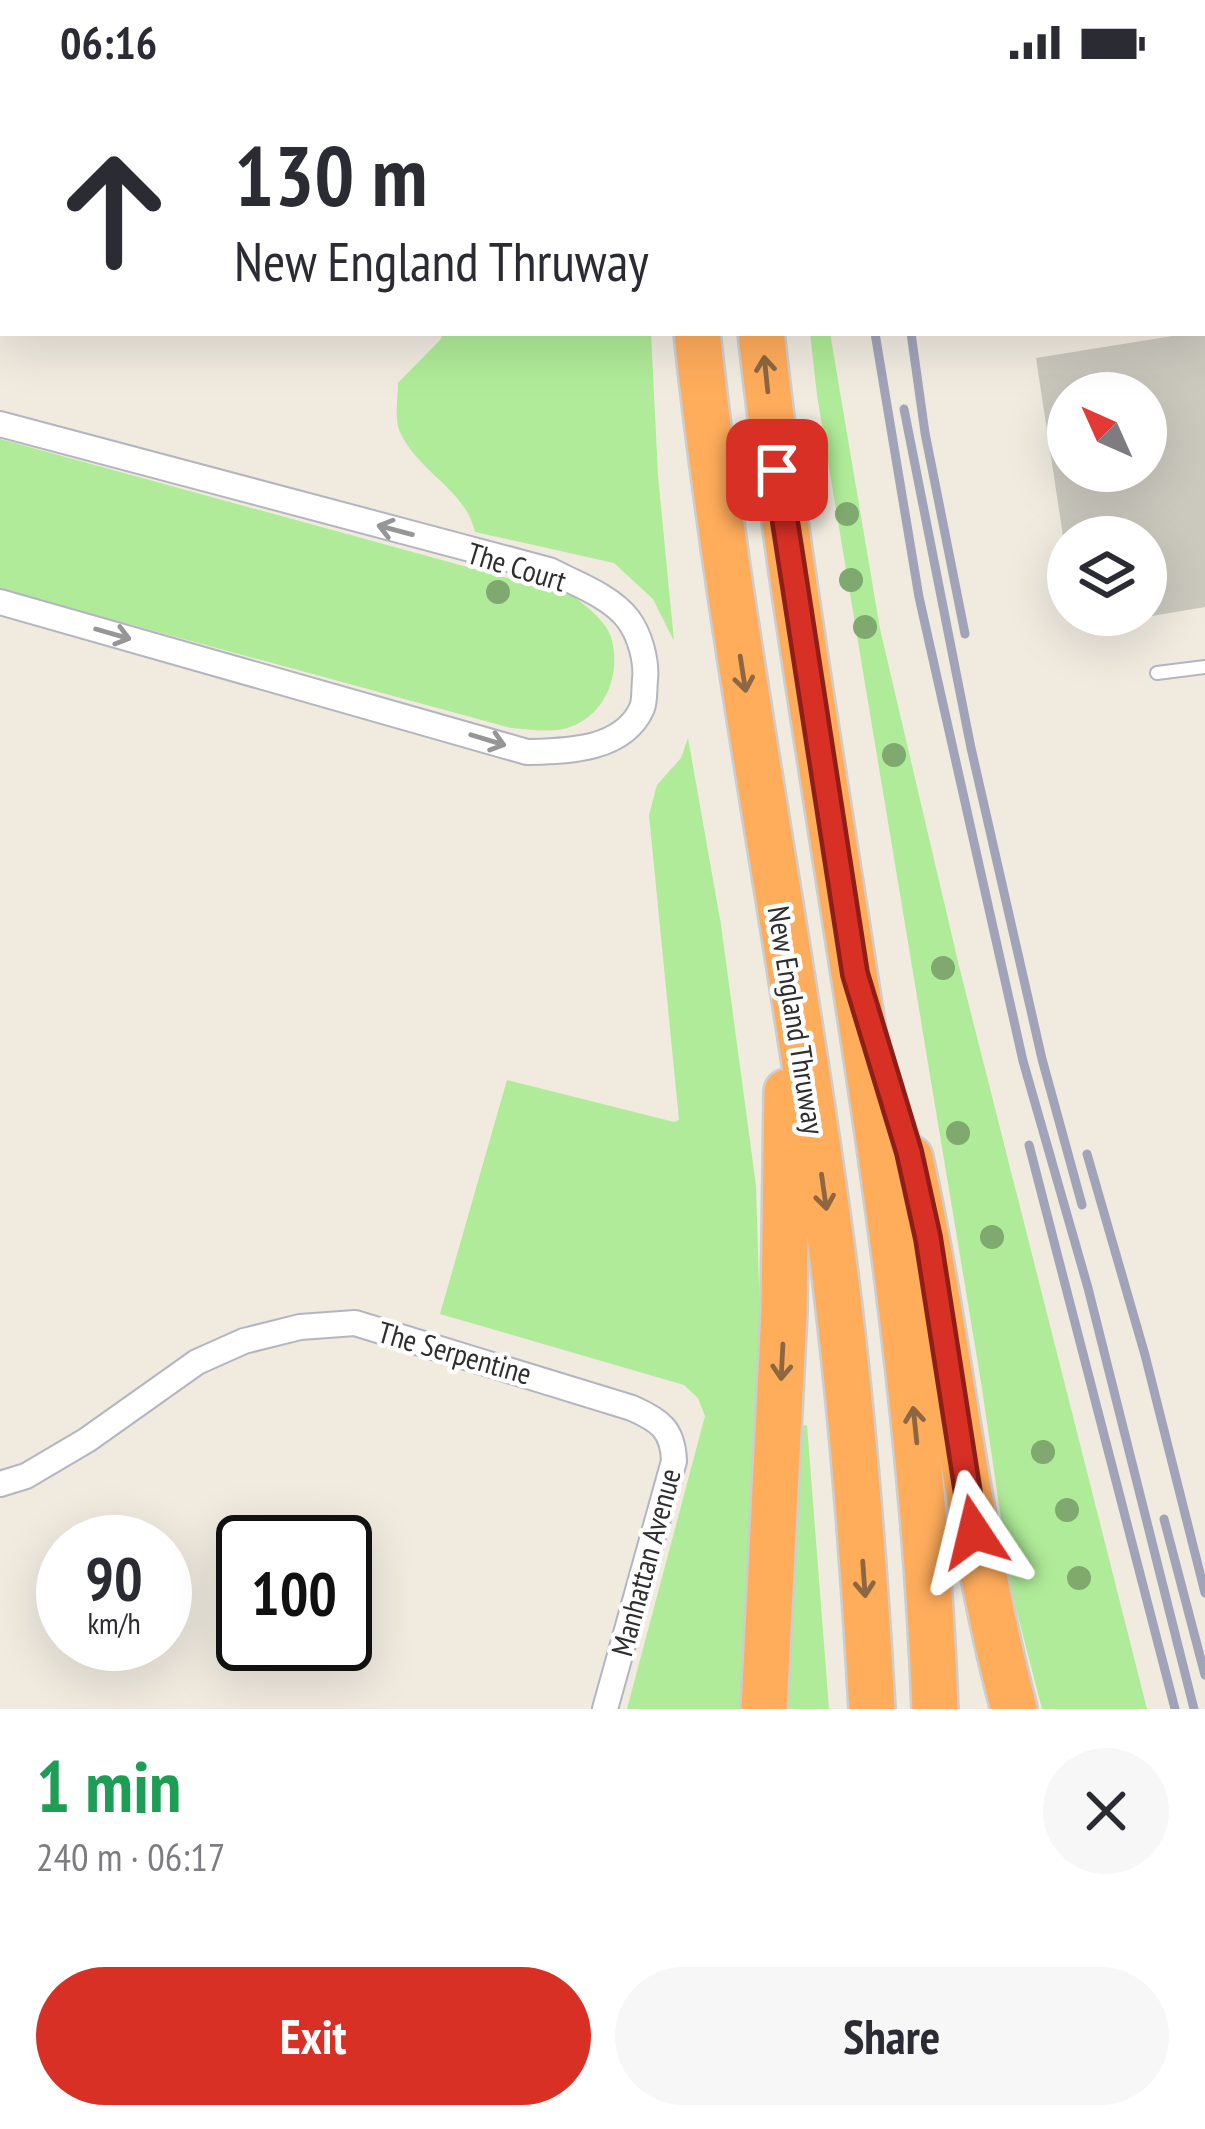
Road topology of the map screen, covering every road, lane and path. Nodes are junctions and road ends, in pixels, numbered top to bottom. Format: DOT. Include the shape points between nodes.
graph roads {
  1 [pos="697,336"];
  2 [pos="761,336"];
  3 [pos="0,424"];
  4 [pos="0,602"];
  5 [pos="1205,667"];
  6 [pos="1157,673"];
  7 [pos="787,951"];
  8 [pos="855,974"];
  9 [pos="657,1420"];
  10 [pos="0,1484"];
  11 [pos="605,1709"];
  12 [pos="764,1709"];
  13 [pos="872,1709"];
  14 [pos="935,1709"];
  15 [pos="1014,1709"];
  1 -- 7 [label="highway, New England Thruway, one-way"];
  8 -- 2 [label="highway, one-way"];
  4 -- 3 [label="street, The Court, one-way" via="527,752 606,741 642,707 646,668 627,617 550,570"];
  5 -- 6 [label="lane"];
  7 -- 12 [label="highway, one-way" via="784,1312"];
  7 -- 13 [label="highway, New England Thruway, one-way" via="836,1277"];
  14 -- 8 [label="highway, one-way" via="911,1378"];
  8 -- 15 [label="highway" via="928,1238 968,1501"];
  9 -- 10 [label="street, The Serpentine" via="355,1323 300,1327 197,1362 88,1440"];
  9 -- 11 [label="street, Manhattan Avenue" via="669,1431 674,1461"];
}
